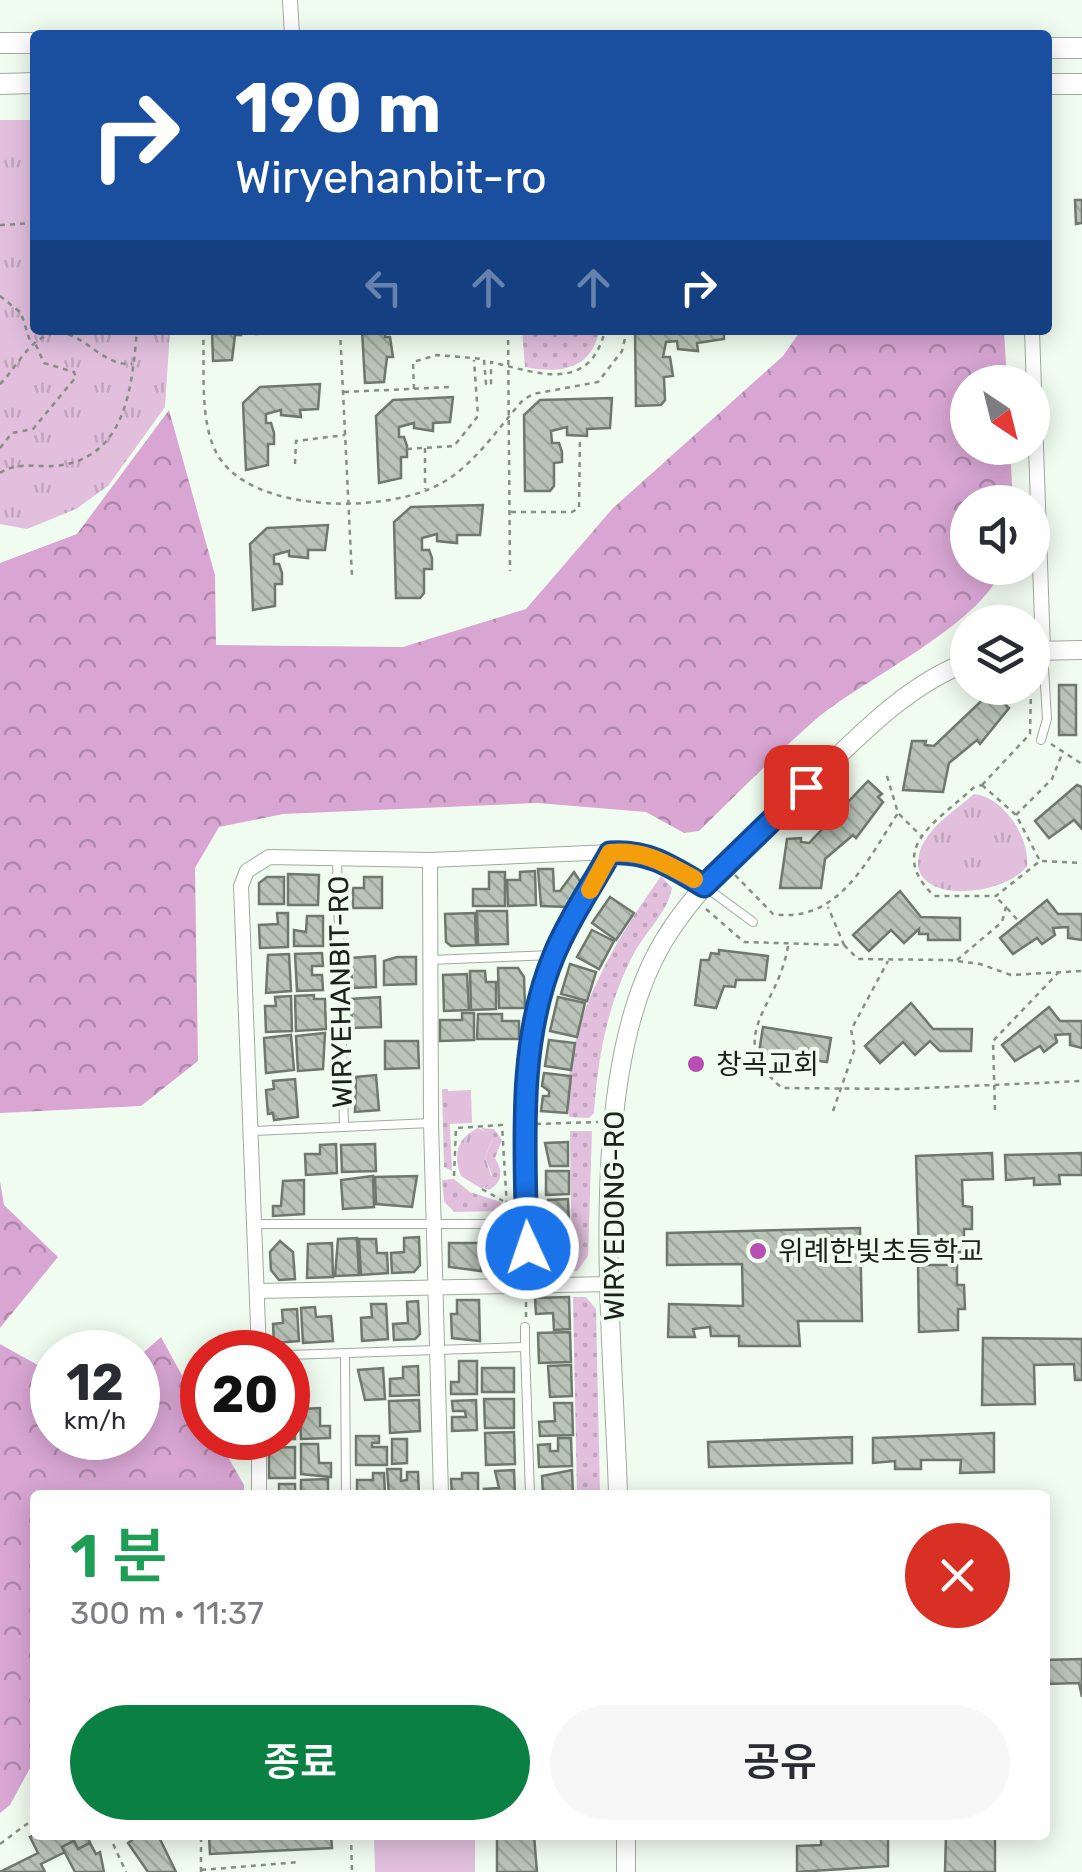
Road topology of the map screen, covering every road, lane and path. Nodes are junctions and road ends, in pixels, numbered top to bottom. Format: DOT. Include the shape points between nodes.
graph roads {
  1 [pos="290,0"];
  2 [pos="292,30"];
  3 [pos="30,42"];
  4 [pos="0,43"];
  5 [pos="1052,48"];
  6 [pos="1082,48"];
  7 [pos="30,83"];
  8 [pos="0,84"];
  9 [pos="1052,84"];
  10 [pos="1082,84"];
  11 [pos="30,222"];
  12 [pos="0,225"];
  13 [pos="0,296"];
  14 [pos="30,334"];
  15 [pos="30,335"];
  16 [pos="50,335"];
  17 [pos="71,335"];
  18 [pos="137,335"];
  19 [pos="202,335"];
  20 [pos="340,335"];
  21 [pos="508,335"];
  22 [pos="602,335"];
  23 [pos="626,335"];
  24 [pos="1032,335"];
  25 [pos="34,344"];
  26 [pos="474,360"];
  27 [pos="134,364"];
  28 [pos="509,369"];
  29 [pos="0,384"];
  30 [pos="451,387"];
  31 [pos="414,389"];
  32 [pos="344,392"];
  33 [pos="508,416"];
  34 [pos="346,436"];
  35 [pos="580,436"];
  36 [pos="0,448"];
  37 [pos="425,448"];
  38 [pos="407,449"];
  39 [pos="294,464"];
  40 [pos="0,473"];
  41 [pos="425,491"];
  42 [pos="350,502"];
  43 [pos="510,512"];
  44 [pos="510,571"];
  45 [pos="352,576"];
  46 [pos="1037,605"];
  47 [pos="1082,650"];
  48 [pos="1050,651"];
  49 [pos="950,673"];
  50 [pos="1031,705"];
  51 [pos="1045,705"];
  52 [pos="1042,738"];
  53 [pos="1062,754"];
  54 [pos="1082,764"];
  55 [pos="887,776"];
  56 [pos="982,785"];
  57 [pos="898,813"];
  58 [pos="1016,815"];
  59 [pos="922,837"];
  60 [pos="610,853"];
  61 [pos="337,858"];
  62 [pos="430,860"];
  63 [pos="1040,860"];
  64 [pos="1082,863"];
  65 [pos="724,864"];
  66 [pos="699,892"];
  67 [pos="996,896"];
  68 [pos="827,906"];
  69 [pos="1006,907"];
  70 [pos="753,922"];
  71 [pos="1021,924"];
  72 [pos="844,945"];
  73 [pos="788,946"];
  74 [pos="553,955"];
  75 [pos="430,960"];
  76 [pos="889,960"];
  77 [pos="956,961"];
  78 [pos="1082,971"];
  79 [pos="1058,972"];
  80 [pos="1082,1081"];
  81 [pos="993,1086"];
  82 [pos="842,1087"];
  83 [pos="995,1110"];
  84 [pos="833,1112"];
  85 [pos="612,1122"];
  86 [pos="431,1123"];
  87 [pos="524,1125"];
  88 [pos="344,1126"];
  89 [pos="253,1131"];
  90 [pos="460,1176"];
  91 [pos="482,1190"];
  92 [pos="520,1217"];
  93 [pos="435,1223"];
  94 [pos="256,1224"];
  95 [pos="528,1248"];
  96 [pos="437,1284"];
  97 [pos="526,1284"];
  98 [pos="612,1284"];
  99 [pos="257,1291"];
  100 [pos="525,1328"];
  101 [pos="258,1330"];
  102 [pos="525,1346"];
  103 [pos="440,1348"];
  104 [pos="310,1355"];
  105 [pos="346,1355"];
  106 [pos="259,1460"];
  107 [pos="259,1490"];
  108 [pos="346,1490"];
  109 [pos="442,1490"];
  110 [pos="530,1490"];
  111 [pos="618,1490"];
  112 [pos="30,1822"];
  113 [pos="111,1840"];
  114 [pos="201,1840"];
  115 [pos="351,1840"];
  116 [pos="626,1840"];
  117 [pos="0,1844"];
  118 [pos="300,1862"];
  119 [pos="201,1871"];
  120 [pos="126,1872"];
  121 [pos="352,1872"];
  122 [pos="626,1872"];
  1 -- 2 [label="street"];
  3 -- 4 [label="main road"];
  5 -- 6 [label="main road"];
  7 -- 8 [label="main road"];
  9 -- 10 [label="main road"];
  11 -- 12 [label="path"];
  13 -- 14 [label="path" via="21,313"];
  15 -- 25 [label="path"];
  16 -- 25 [label="path"];
  17 -- 27 [label="path" via="114,363"];
  18 -- 27 [label="path"];
  19 -- 42 [label="path" via="210,437 225,466 266,493"];
  20 -- 32 [label="path"];
  21 -- 28 [label="path"];
  22 -- 28 [label="path" via="596,354 576,370 555,376"];
  23 -- 33 [label="path" via="622,352 598,382 533,394"];
  24 -- 46 [label="street"];
  25 -- 29 [label="path"];
  25 -- 36 [label="path" via="44,363 76,377 33,430 12,434"];
  26 -- 28 [label="path" via="484,360 486,384 491,362"];
  26 -- 31 [label="path" via="419,358"];
  26 -- 37 [label="path" via="478,416 454,446"];
  27 -- 40 [label="path" via="128,407 100,446 67,464"];
  28 -- 33 [label="path"];
  30 -- 31 [label="path"];
  31 -- 32 [label="path"];
  32 -- 34 [label="path"];
  33 -- 41 [label="path" via="460,470"];
  33 -- 43 [label="path"];
  34 -- 39 [label="path" via="296,441"];
  34 -- 42 [label="path"];
  35 -- 43 [label="path" via="579,508"];
  37 -- 38 [label="path"];
  37 -- 41 [label="path"];
  41 -- 42 [label="path"];
  42 -- 45 [label="path"];
  43 -- 44 [label="path"];
  47 -- 48 [label="street"];
  49 -- 65 [label="street, WIRYEDONG-RO" via="899,703"];
  50 -- 56 [label="path" via="1030,734"];
  51 -- 52 [label="lane"];
  52 -- 53 [label="path"];
  53 -- 54 [label="path"];
  53 -- 58 [label="path" via="1052,778"];
  55 -- 57 [label="path"];
  56 -- 58 [label="path"];
  56 -- 59 [label="path"];
  57 -- 59 [label="path"];
  57 -- 68 [label="path"];
  58 -- 63 [label="path"];
  59 -- 67 [label="path" via="912,870 934,896"];
  60 -- 62 [label="street, WIRYEHANBIT-RO"];
  60 -- 66 [label="street, WIRYEHANBIT-RO" via="656,858"];
  60 -- 74 [label="lane"];
  61 -- 62 [label="street, WIRYEHANBIT-RO"];
  61 -- 88 [label="lane, WIRYEHANBIT-RO"];
  61 -- 89 [label="street, WIRYEHANBIT-RO" via="270,857 247,871 241,886"];
  62 -- 75 [label="street"];
  63 -- 64 [label="path"];
  63 -- 67 [label="path"];
  65 -- 66 [label="street, WIRYEDONG-RO"];
  65 -- 68 [label="path" via="772,914 814,914"];
  66 -- 70 [label="lane"];
  66 -- 73 [label="path" via="744,942"];
  66 -- 85 [label="street, WIRYEDONG-RO" via="644,979 622,1053"];
  67 -- 69 [label="path"];
  68 -- 72 [label="path"];
  69 -- 71 [label="path"];
  69 -- 77 [label="path" via="1002,922"];
  72 -- 73 [label="path"];
  72 -- 76 [label="path" via="858,959"];
  73 -- 82 [label="path" via="784,975 752,1036 754,1055 782,1088"];
  74 -- 75 [label="lane"];
  74 -- 87 [label="lane" via="528,1068"];
  75 -- 86 [label="street"];
  76 -- 77 [label="path"];
  76 -- 82 [label="path" via="851,1030 855,1048"];
  77 -- 79 [label="path" via="1011,975"];
  78 -- 79 [label="path"];
  79 -- 81 [label="path" via="995,1036"];
  80 -- 81 [label="path"];
  81 -- 82 [label="path"];
  81 -- 83 [label="path"];
  82 -- 84 [label="path"];
  85 -- 87 [label="path"];
  85 -- 98 [label="street, WIRYEDONG-RO"];
  86 -- 88 [label="lane, WIRYEHANBIT-RO"];
  86 -- 93 [label="street"];
  87 -- 92 [label="lane" via="526,1208"];
  88 -- 89 [label="lane, WIRYEHANBIT-RO"];
  89 -- 94 [label="street, WIRYEHANBIT-RO"];
  90 -- 91 [label="path" via="454,1176 456,1128 502,1125 505,1202"];
  92 -- 93 [label="lane" via="508,1224"];
  92 -- 95 [label="lane"];
  93 -- 94 [label="lane"];
  93 -- 96 [label="street"];
  94 -- 99 [label="street, WIRYEHANBIT-RO"];
  96 -- 97 [label="street"];
  96 -- 99 [label="street"];
  96 -- 103 [label="street"];
  97 -- 98 [label="street"];
  97 -- 100 [label="path"];
  98 -- 111 [label="street, WIRYEDONG-RO"];
  99 -- 101 [label="street, WIRYEHANBIT-RO"];
  100 -- 102 [label="lane"];
  102 -- 103 [label="lane"];
  102 -- 110 [label="lane"];
  103 -- 105 [label="lane"];
  103 -- 109 [label="street"];
  104 -- 105 [label="lane"];
  105 -- 108 [label="lane"];
  106 -- 107 [label="street"];
  112 -- 117 [label="path"];
  113 -- 120 [label="path"];
  114 -- 119 [label="path"];
  115 -- 121 [label="path"];
  116 -- 122 [label="street"];
  118 -- 119 [label="path"];
}
